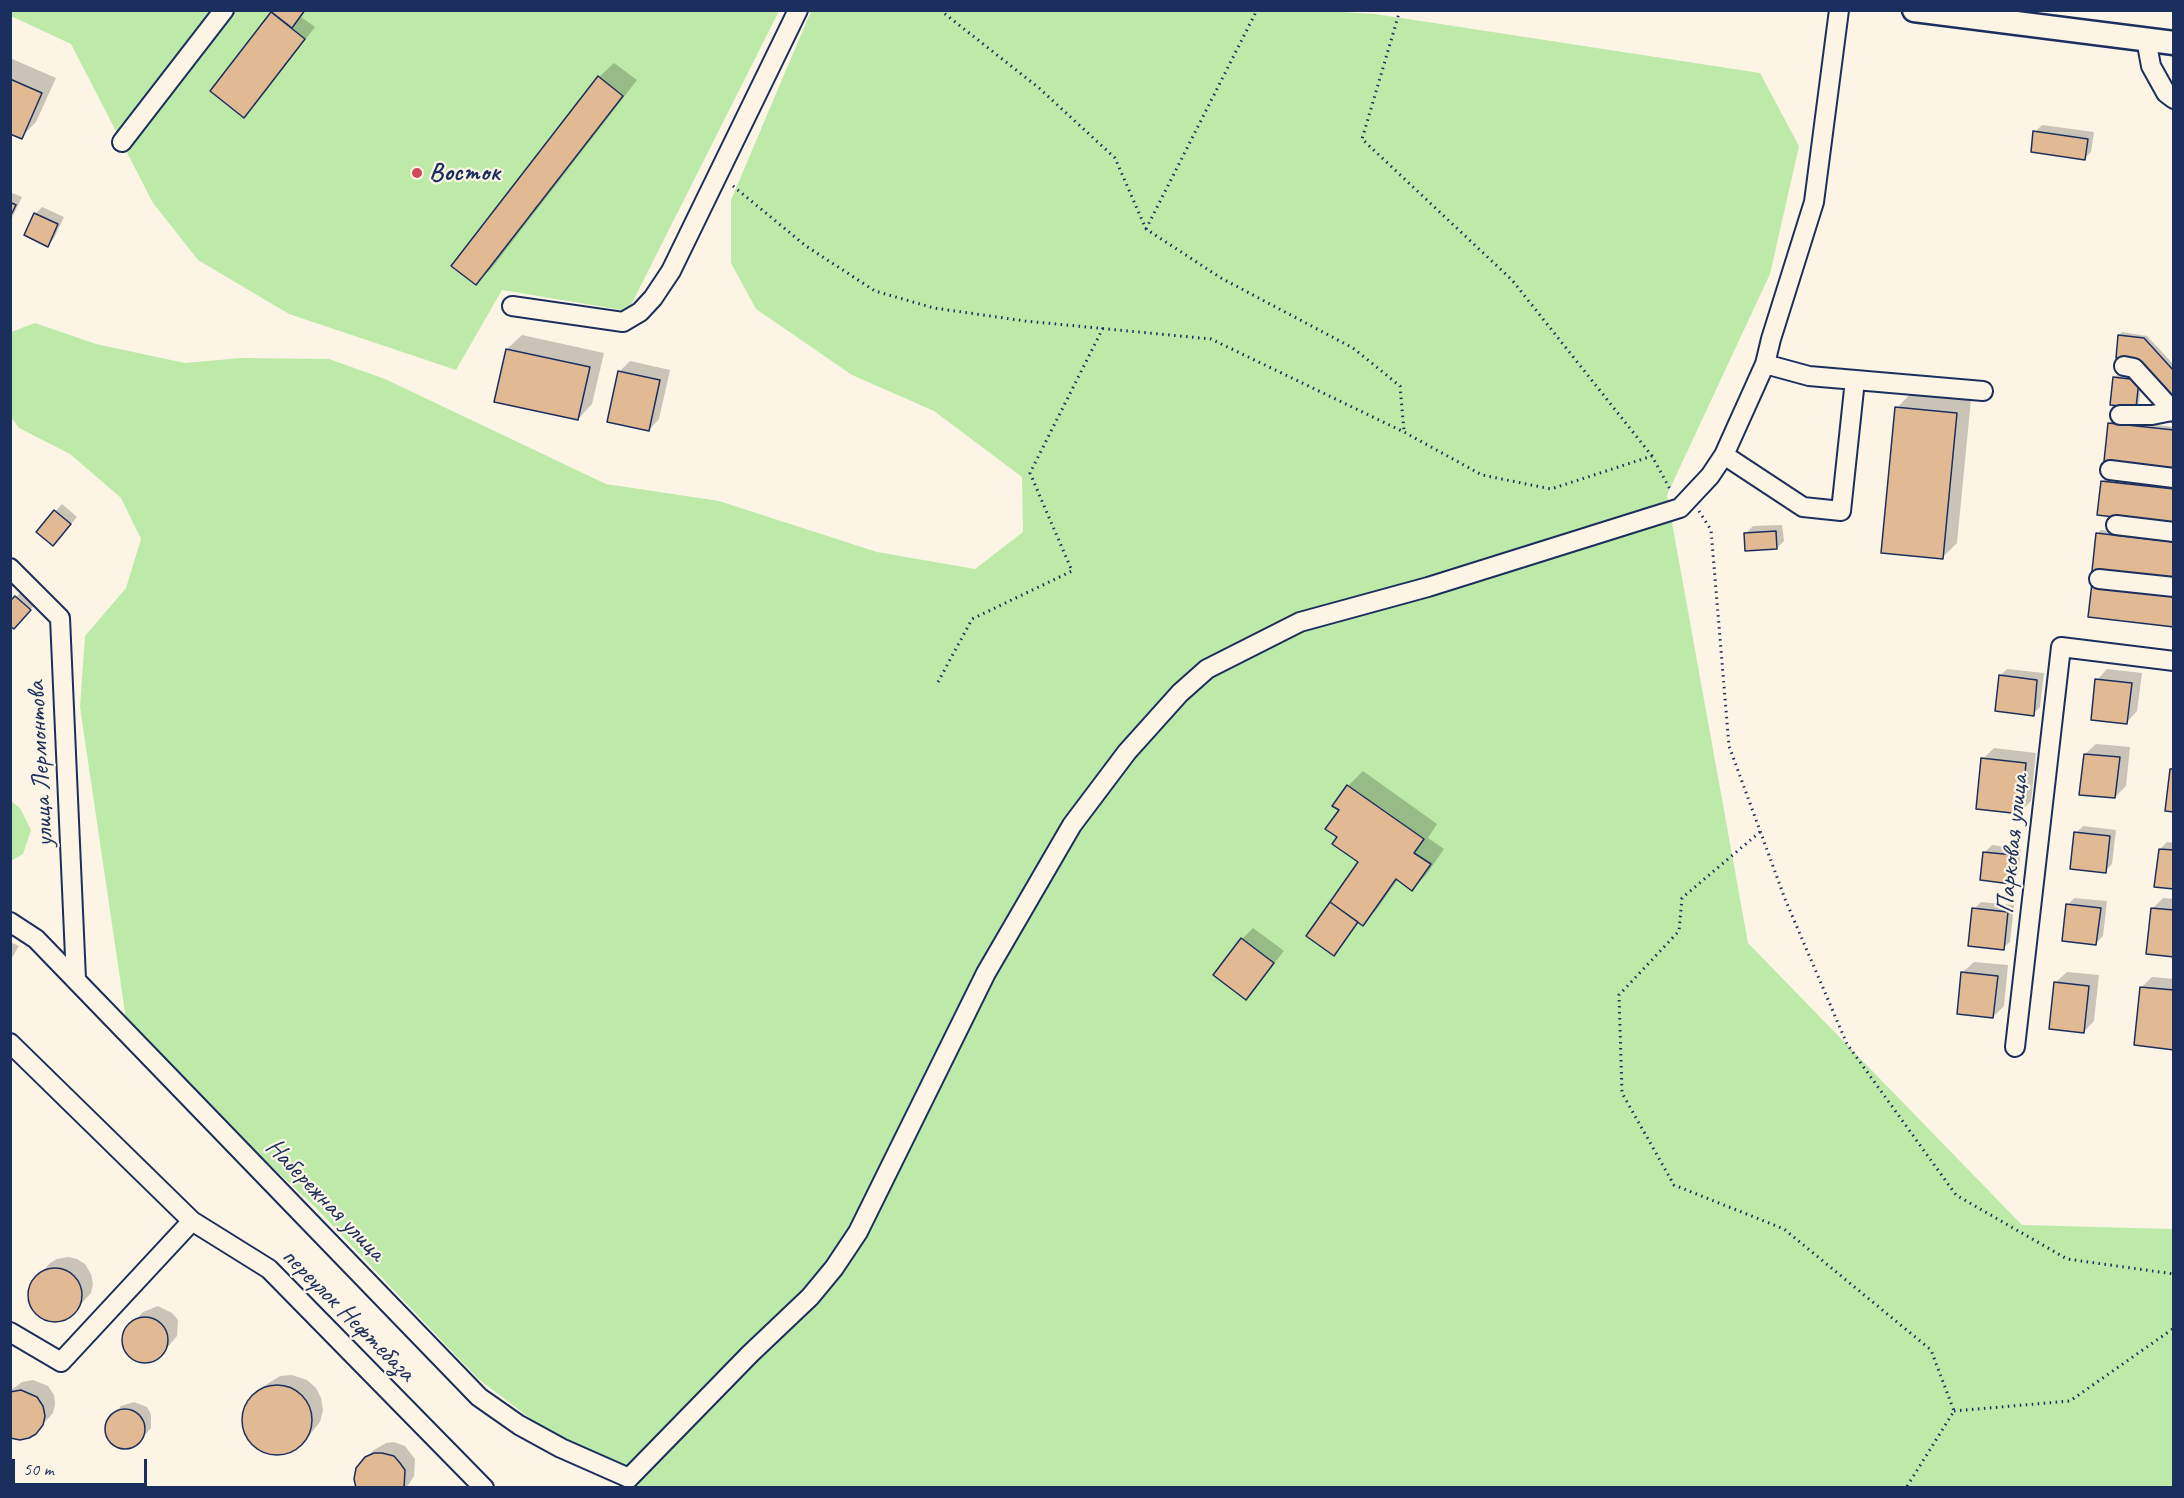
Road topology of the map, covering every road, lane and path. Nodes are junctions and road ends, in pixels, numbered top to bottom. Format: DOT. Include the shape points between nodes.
graph roads {
  1 [pos="224,10"];
  2 [pos="798,10"];
  3 [pos="940,10"];
  4 [pos="1257,10"];
  5 [pos="1400,10"];
  6 [pos="1839,10"];
  7 [pos="1914,10"];
  8 [pos="1921,11"];
  9 [pos="1969,14"];
  10 [pos="2015,17"];
  11 [pos="2146,39"];
  12 [pos="2174,43"];
  13 [pos="2174,99"];
  14 [pos="122,142"];
  15 [pos="718,174"];
  16 [pos="1146,229"];
  17 [pos="512,306"];
  18 [pos="1102,328"];
  19 [pos="1765,364"];
  20 [pos="2124,366"];
  21 [pos="1855,380"];
  22 [pos="1983,391"];
  23 [pos="2173,412"];
  24 [pos="2120,415"];
  25 [pos="1404,432"];
  26 [pos="1724,454"];
  27 [pos="1653,456"];
  28 [pos="2109,470"];
  29 [pos="2174,478"];
  30 [pos="1685,504"];
  31 [pos="2116,525"];
  32 [pos="2174,532"];
  33 [pos="10,568"];
  34 [pos="2099,579"];
  35 [pos="2174,587"];
  36 [pos="2174,661"];
  37 [pos="938,682"];
  38 [pos="1760,832"];
  39 [pos="10,922"];
  40 [pos="76,979"];
  41 [pos="10,1042"];
  42 [pos="2015,1047"];
  43 [pos="192,1221"];
  44 [pos="2174,1274"];
  45 [pos="2174,1328"];
  46 [pos="10,1332"];
  47 [pos="1954,1412"];
  48 [pos="633,1483"];
  49 [pos="484,1488"];
  50 [pos="1906,1488"];
  1 -- 14 [label="street"];
  2 -- 15 [label="street"];
  3 -- 16 [label="path" via="1039,88 1115,158"];
  4 -- 16 [label="path"];
  5 -- 27 [label="path" via="1362,139 1512,280"];
  6 -- 19 [label="street" via="1814,202"];
  7 -- 8 [label="main road"];
  8 -- 9 [label="main road"];
  9 -- 10 [label="main road"];
  10 -- 11 [label="main road"];
  11 -- 12 [label="main road"];
  11 -- 13 [label="street" via="2151,66 2166,93"];
  15 -- 17 [label="street" via="671,272 640,312 623,322"];
  15 -- 18 [label="path" via="806,246 875,291 934,308"];
  16 -- 25 [label="path" via="1221,278 1353,348 1401,386"];
  18 -- 25 [label="path" via="1211,339"];
  18 -- 37 [label="path" via="1030,473 1072,571 972,619"];
  19 -- 21 [label="street" via="1809,376"];
  19 -- 26 [label="street"];
  20 -- 23 [label="street" via="2134,369"];
  21 -- 22 [label="street"];
  21 -- 26 [label="street" via="1841,511 1803,507"];
  23 -- 24 [label="street"];
  25 -- 27 [label="path" via="1482,475 1551,489"];
  26 -- 30 [label="street"];
  27 -- 30 [label="path"];
  28 -- 29 [label="street"];
  30 -- 38 [label="path" via="1711,530 1729,746"];
  30 -- 48 [label="street" via="1428,587 1300,622 1207,669 1180,693 1127,752 1072,825 986,973 858,1232 834,1268"];
  31 -- 32 [label="street"];
  33 -- 40 [label="street, улица Лермонтова" via="60,618"];
  34 -- 35 [label="street"];
  36 -- 42 [label="street, Парковая улица" via="2061,646"];
  38 -- 44 [label="path" via="1847,1044 1956,1195 2067,1259"];
  38 -- 47 [label="path" via="1682,898 1679,931 1619,995 1622,1093 1674,1185 1784,1229 1931,1350"];
  39 -- 40 [label="street, Набережная улица" via="36,939"];
  40 -- 48 [label="street, Набережная улица" via="479,1397 519,1425"];
  41 -- 43 [label="street, переулок Нефтебаза"];
  43 -- 46 [label="street" via="61,1362"];
  43 -- 49 [label="street, переулок Нефтебаза" via="269,1269"];
  45 -- 47 [label="path" via="2070,1401"];
  47 -- 50 [label="path"];
}
